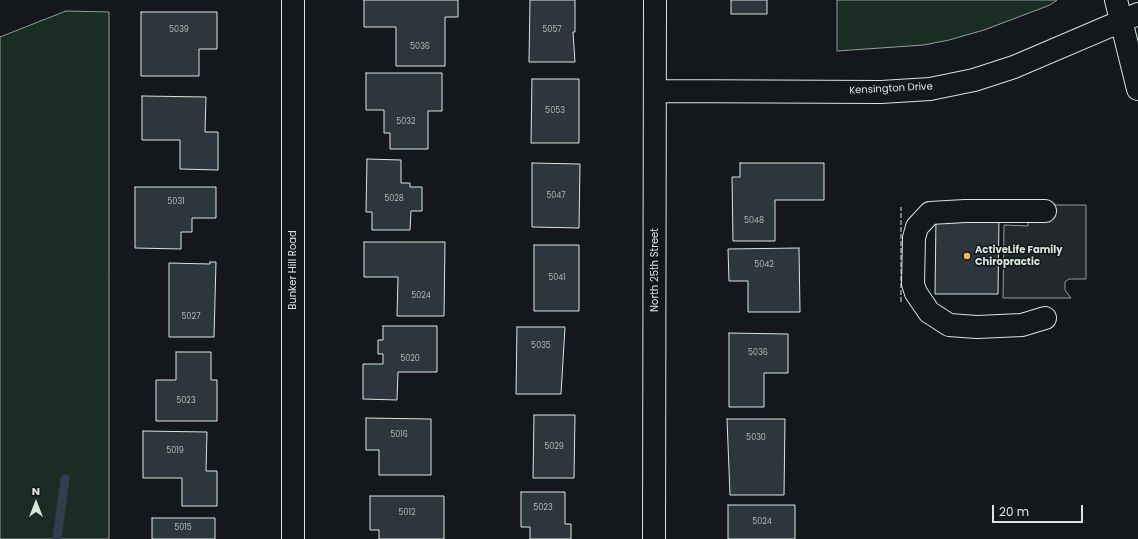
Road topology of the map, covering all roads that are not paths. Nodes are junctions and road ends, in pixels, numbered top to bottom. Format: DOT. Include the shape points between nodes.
graph roads {
  1 [pos="293,0"];
  2 [pos="655,0"];
  3 [pos="1124,11"];
  4 [pos="1138,88"];
  5 [pos="655,91"];
  6 [pos="1045,211"];
  7 [pos="1045,318"];
  8 [pos="293,539"];
  9 [pos="654,539"];
  1 -- 8 [label="street, Bunker Hill Road"];
  2 -- 5 [label="street, North 25th Street"];
  3 -- 4 [label="street"];
  3 -- 5 [label="street, Kensington Drive" via="1014,67 974,80 930,89 881,92"];
  5 -- 9 [label="street, North 25th Street"];
  6 -- 7 [label="street" via="930,213 917,227 914,238 916,293 928,312 949,325 1022,325"];
}
